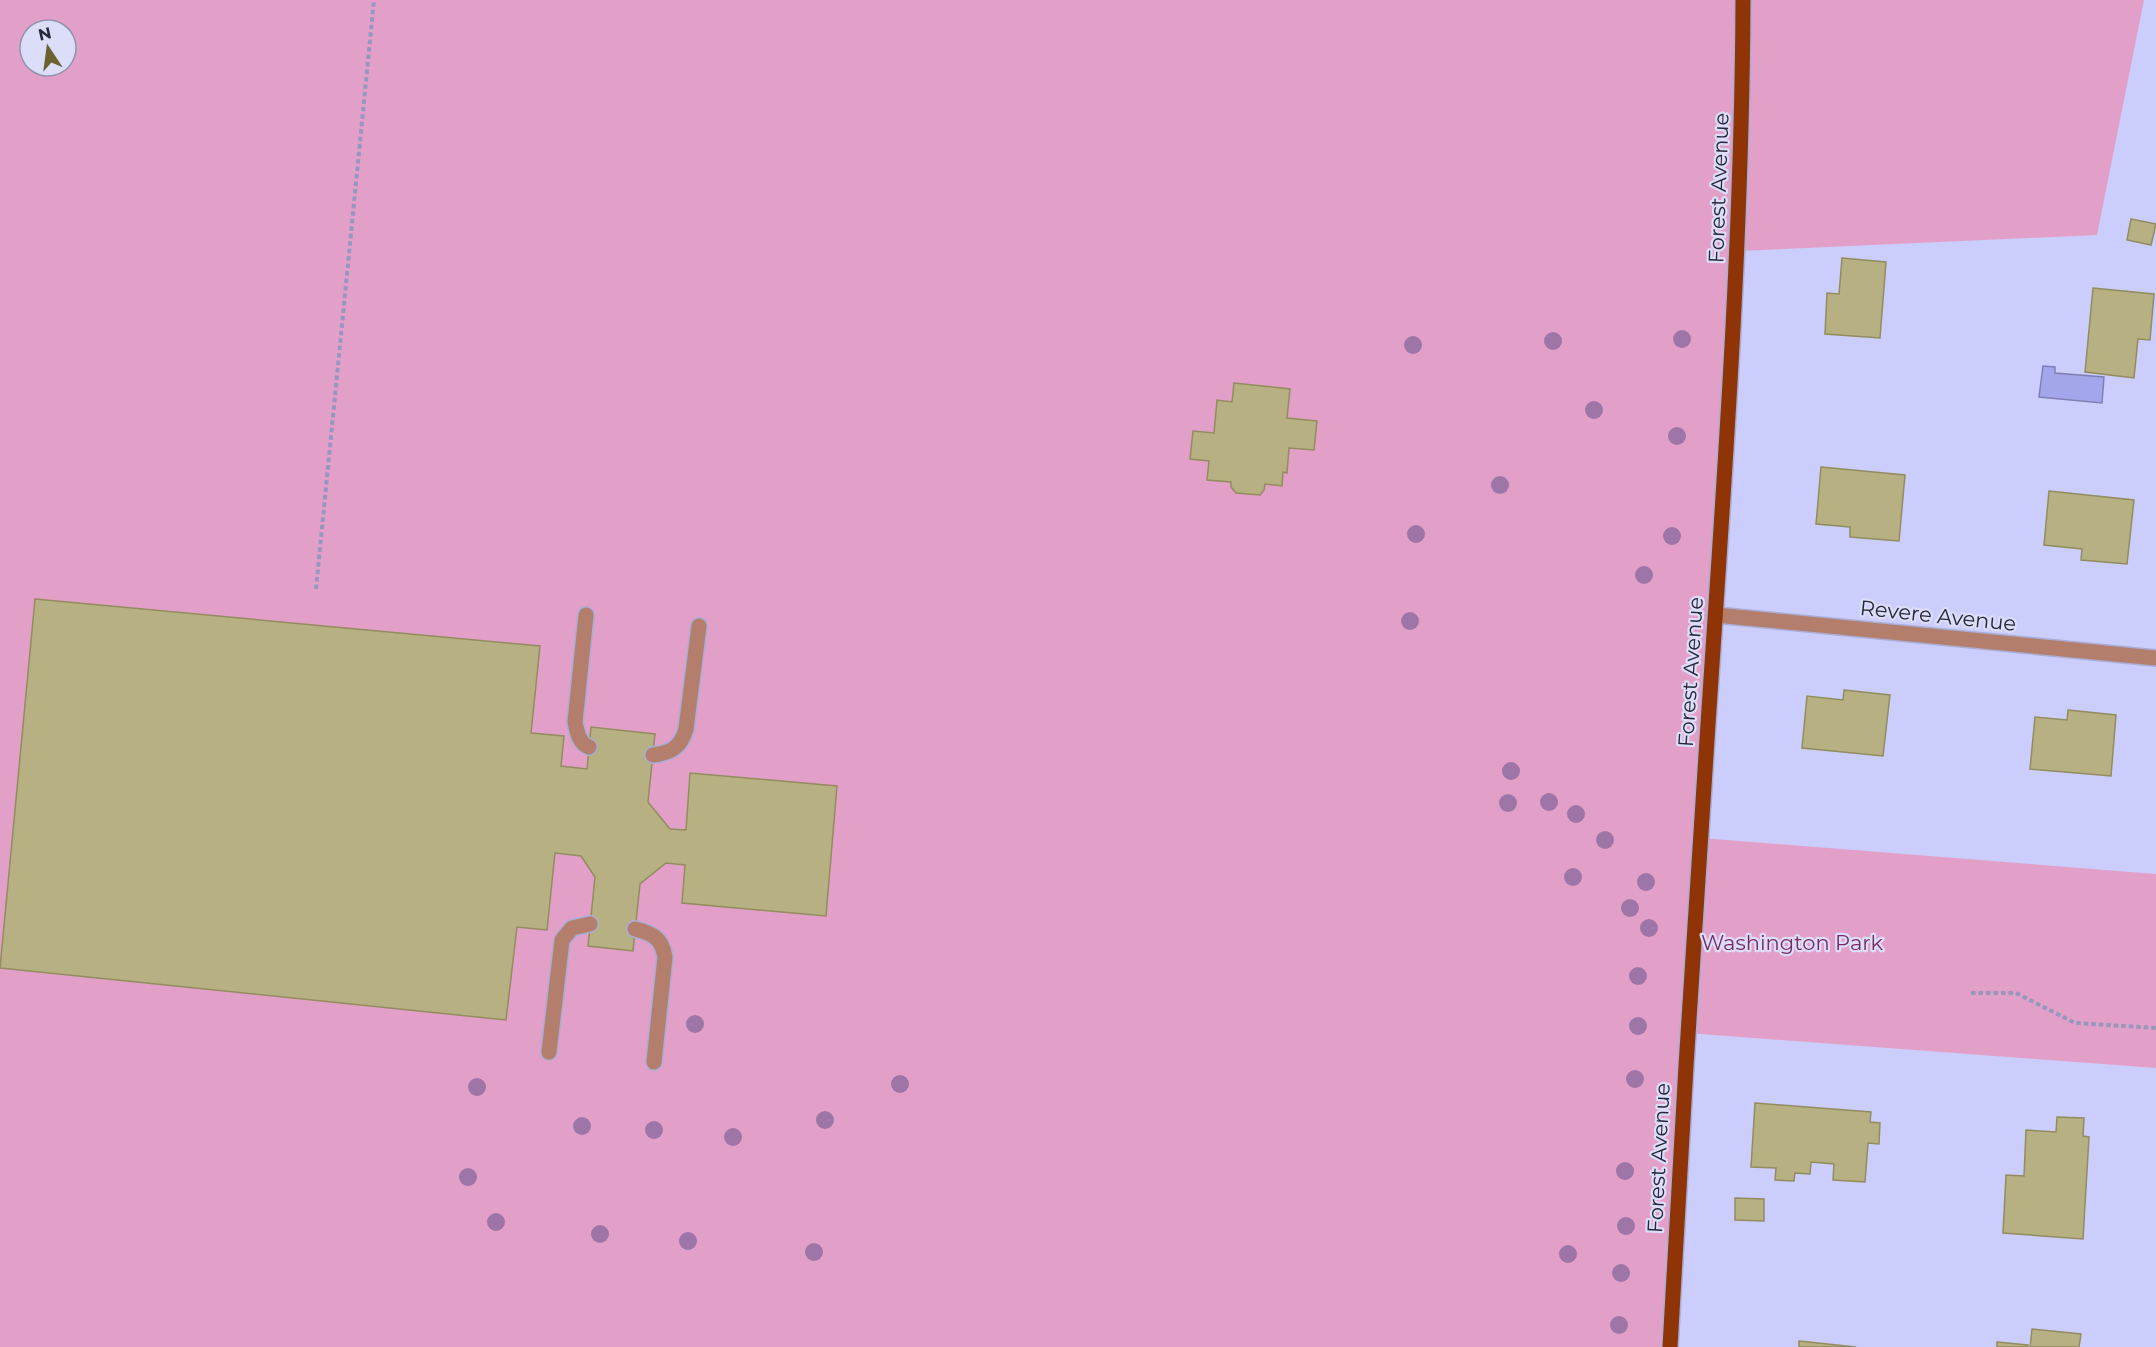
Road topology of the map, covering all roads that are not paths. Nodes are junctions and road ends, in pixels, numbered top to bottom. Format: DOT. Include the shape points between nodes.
graph roads {
  1 [pos="1743,0"];
  2 [pos="586,615"];
  3 [pos="1716,615"];
  4 [pos="699,626"];
  5 [pos="2156,658"];
  6 [pos="589,747"];
  7 [pos="653,755"];
  8 [pos="590,924"];
  9 [pos="635,929"];
  10 [pos="549,1052"];
  11 [pos="654,1062"];
  12 [pos="1670,1347"];
  1 -- 3 [label="main road, Forest Avenue" via="1737,272"];
  2 -- 6 [label="street" via="575,722 579,738"];
  3 -- 5 [label="street, Revere Avenue"];
  3 -- 12 [label="main road, Forest Avenue"];
  4 -- 7 [label="street" via="683,740 672,751"];
  8 -- 10 [label="street" via="572,928 562,940"];
  9 -- 11 [label="street" via="656,936 664,949"];
}
